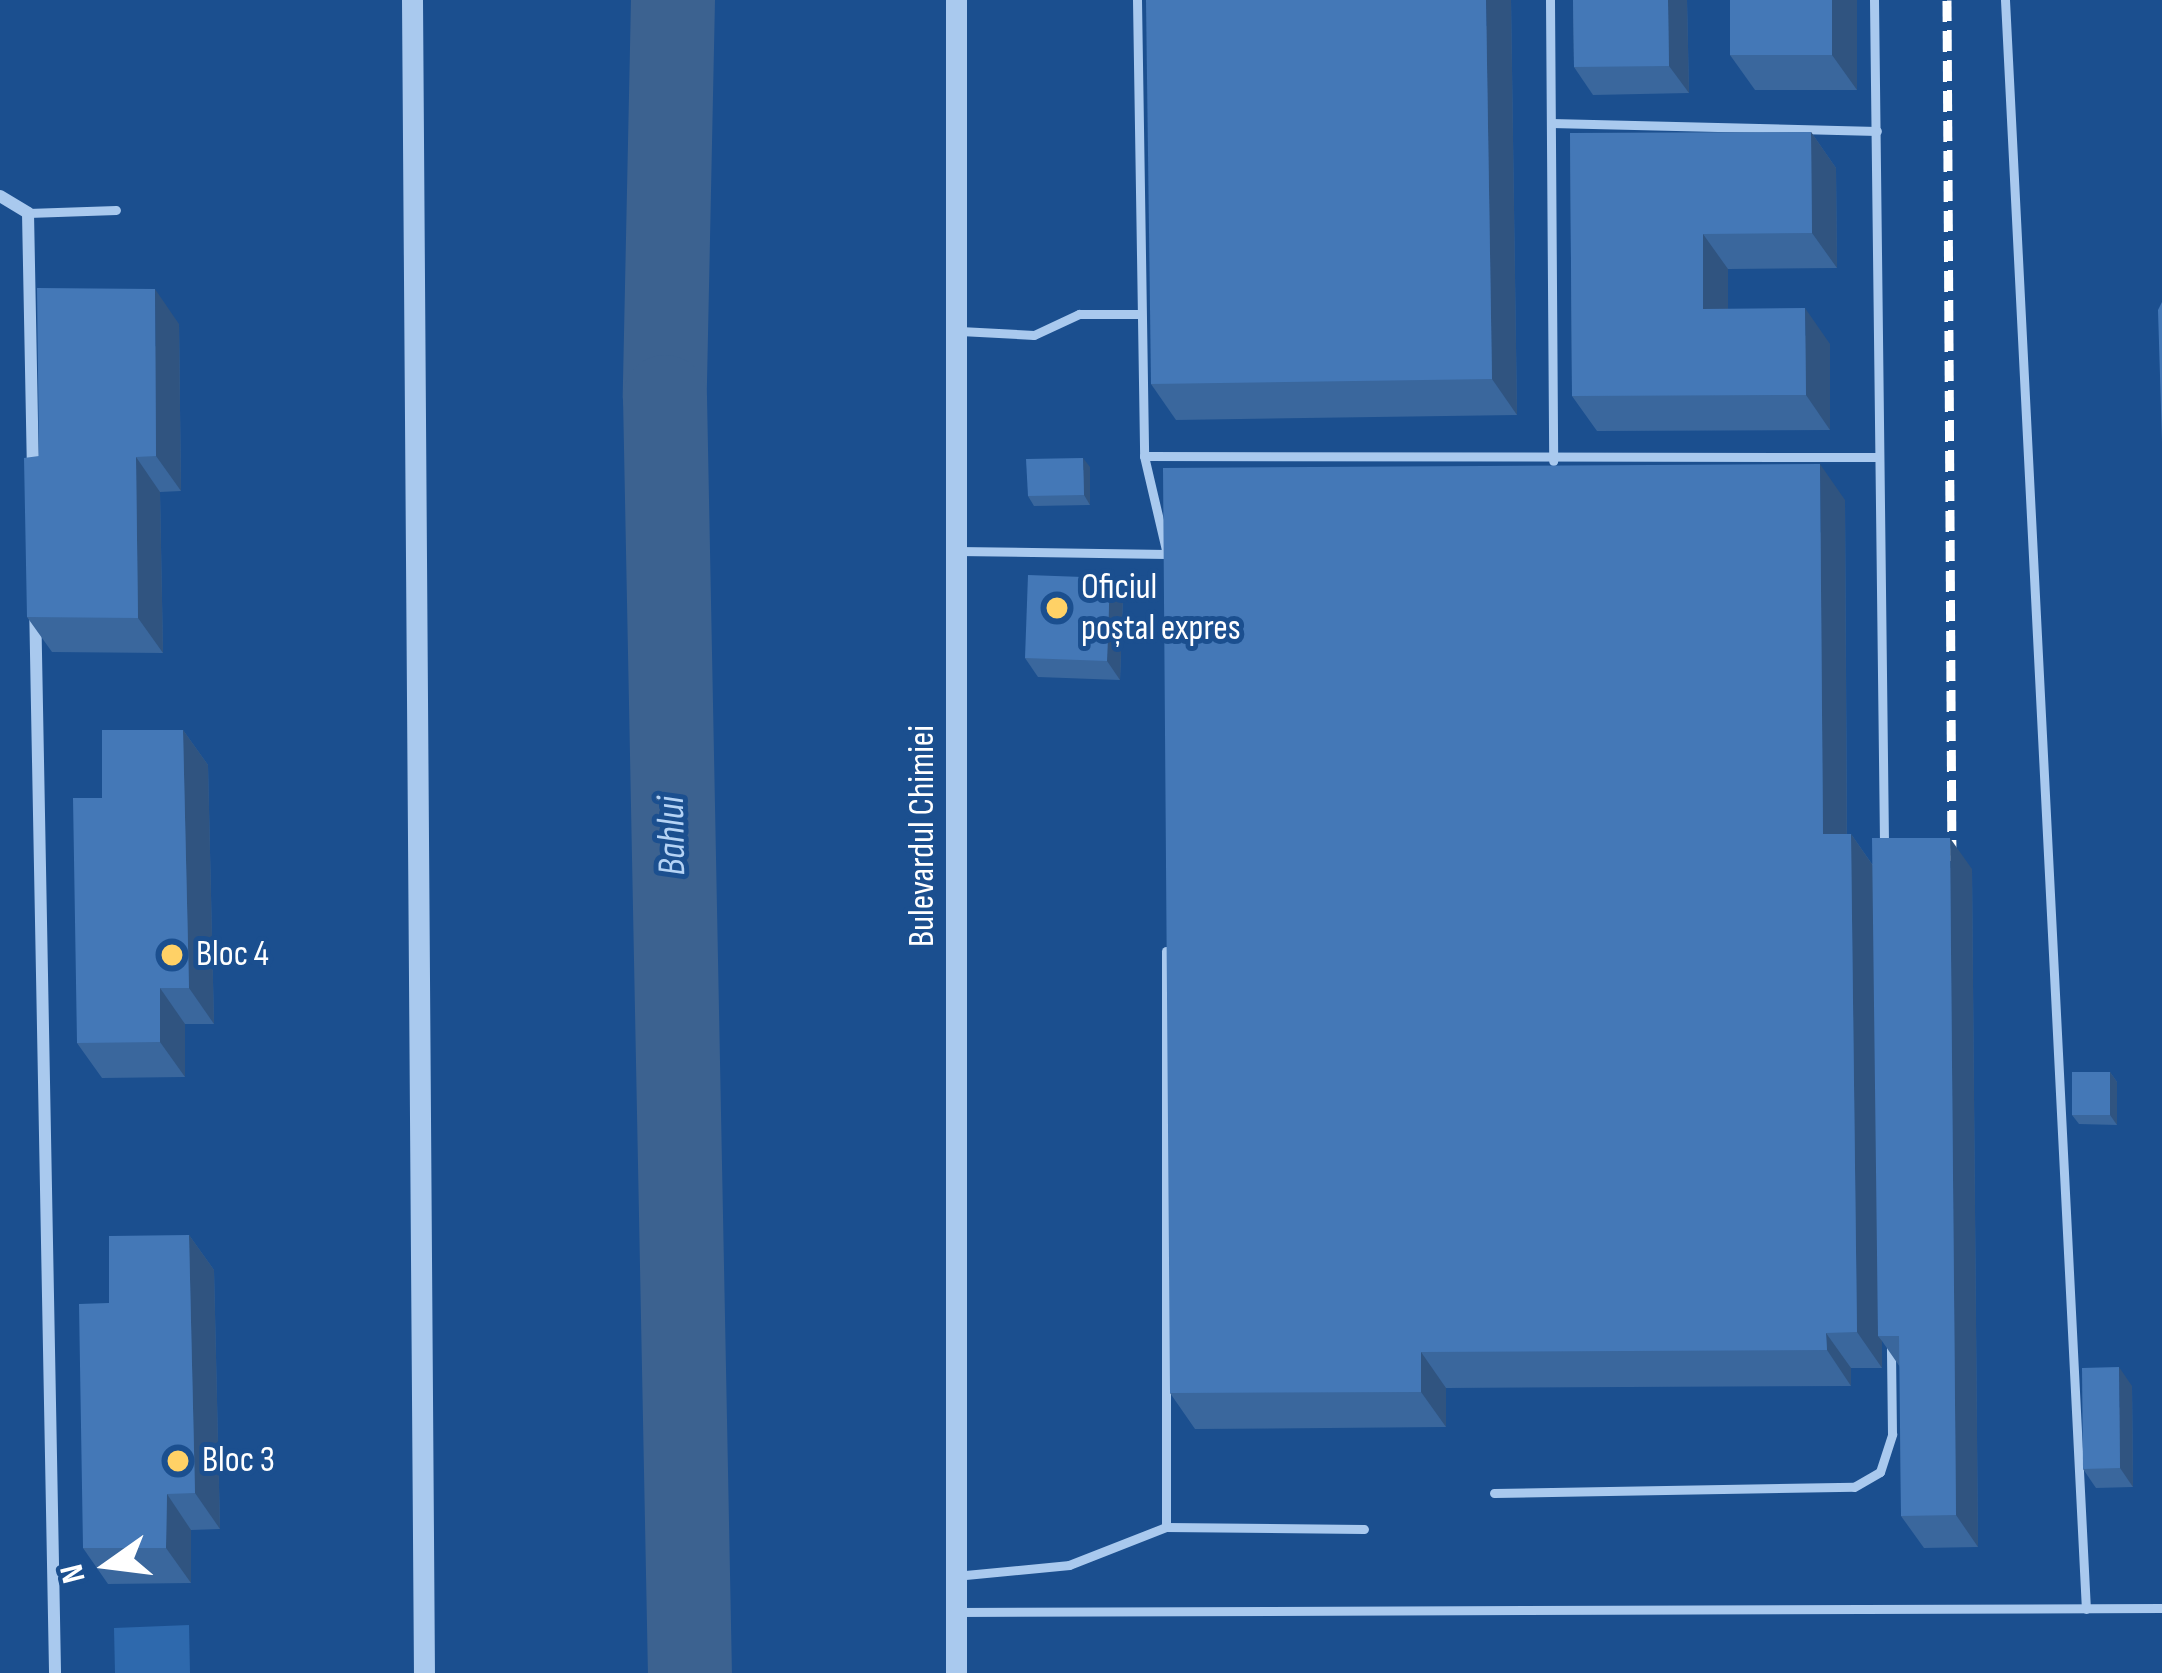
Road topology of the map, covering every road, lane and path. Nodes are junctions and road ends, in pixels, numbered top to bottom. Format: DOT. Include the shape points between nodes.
graph roads {
  1 [pos="412,0"];
  2 [pos="956,0"];
  3 [pos="1137,0"];
  4 [pos="1550,0"];
  5 [pos="1874,0"];
  6 [pos="2005,0"];
  7 [pos="1551,123"];
  8 [pos="1877,131"];
  9 [pos="0,196"];
  10 [pos="116,210"];
  11 [pos="28,213"];
  12 [pos="1139,314"];
  13 [pos="960,332"];
  14 [pos="1144,456"];
  15 [pos="1878,457"];
  16 [pos="1553,461"];
  17 [pos="33,500"];
  18 [pos="957,551"];
  19 [pos="1167,554"];
  20 [pos="35,572"];
  21 [pos="1167,577"];
  22 [pos="1884,862"];
  23 [pos="1166,934"];
  24 [pos="1891,1339"];
  25 [pos="1494,1493"];
  26 [pos="1166,1527"];
  27 [pos="1364,1529"];
  28 [pos="955,1576"];
  29 [pos="2162,1608"];
  30 [pos="2086,1609"];
  31 [pos="955,1612"];
  32 [pos="55,1673"];
  33 [pos="424,1673"];
  34 [pos="956,1673"];
  1 -- 33 [label="street"];
  2 -- 13 [label="street, Bulevardul Chimiei"];
  3 -- 12 [label="lane"];
  4 -- 7 [label="lane"];
  5 -- 8 [label="lane"];
  6 -- 30 [label="lane"];
  7 -- 8 [label="lane"];
  7 -- 16 [label="lane"];
  8 -- 15 [label="lane"];
  9 -- 11 [label="street"];
  10 -- 11 [label="lane"];
  11 -- 17 [label="street"];
  12 -- 13 [label="lane" via="1079,314 1034,335"];
  12 -- 14 [label="lane"];
  13 -- 18 [label="street, Bulevardul Chimiei"];
  14 -- 16 [label="lane"];
  14 -- 19 [label="lane"];
  15 -- 16 [label="lane"];
  15 -- 22 [label="lane"];
  18 -- 19 [label="lane"];
  18 -- 28 [label="street, Bulevardul Chimiei"];
  19 -- 21 [label="lane"];
  20 -- 32 [label="street"];
  23 -- 26 [label="lane"];
  24 -- 25 [label="lane" via="1892,1434 1880,1472 1854,1487"];
  26 -- 27 [label="lane"];
  26 -- 28 [label="lane" via="1069,1565"];
  28 -- 31 [label="street, Bulevardul Chimiei"];
  29 -- 30 [label="lane"];
  30 -- 31 [label="lane"];
  31 -- 34 [label="street, Bulevardul Chimiei"];
}
